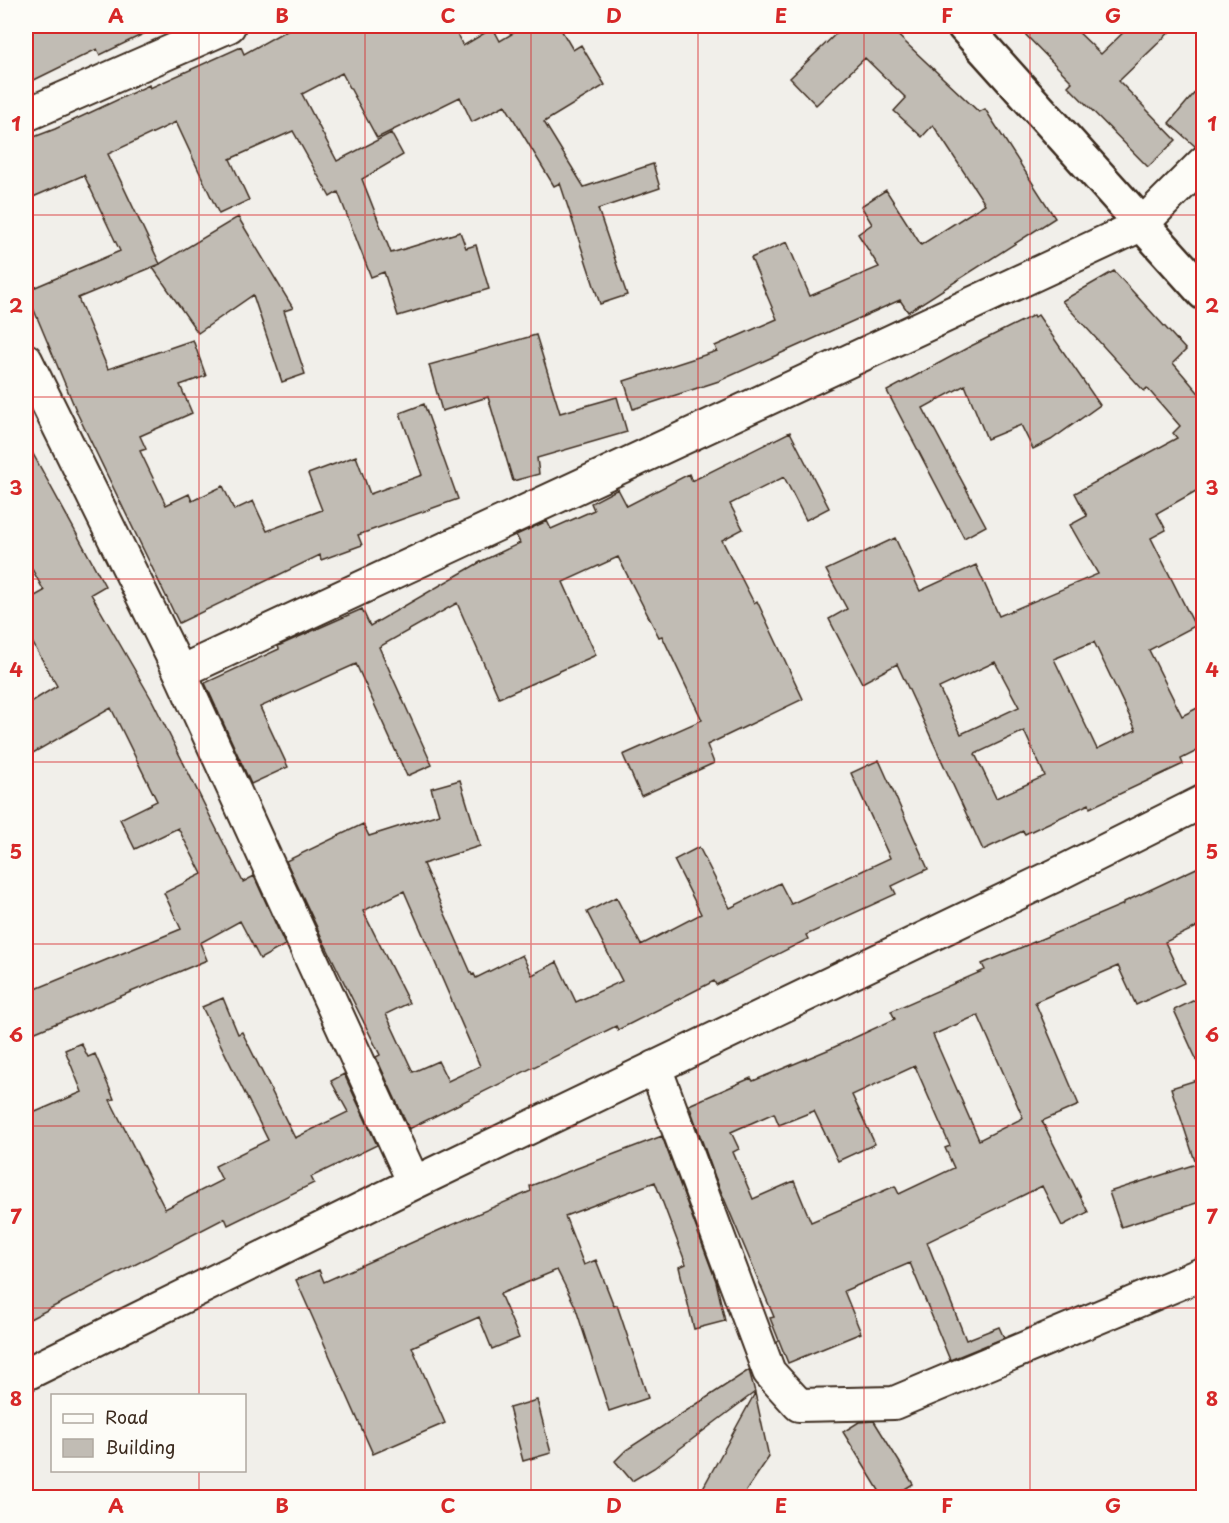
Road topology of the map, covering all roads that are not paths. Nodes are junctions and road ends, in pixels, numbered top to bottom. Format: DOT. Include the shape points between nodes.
graph roads {
  1 [pos="229,26"];
  2 [pos="964,26"];
  3 [pos="26,115"];
  4 [pos="1203,162"];
  5 [pos="1141,225"];
  6 [pos="1203,293"];
  7 [pos="26,360"];
  8 [pos="180,672"];
  9 [pos="1203,801"];
  10 [pos="655,1067"];
  11 [pos="414,1184"];
  12 [pos="1203,1273"];
  13 [pos="26,1374"];
  1 -- 3 [label="street"];
  2 -- 5 [label="main road"];
  4 -- 5 [label="street"];
  5 -- 6 [label="main road"];
  5 -- 8 [label="street"];
  7 -- 8 [label="street"];
  8 -- 11 [label="street"];
  9 -- 10 [label="street"];
  10 -- 11 [label="street"];
  10 -- 12 [label="street" via="769,1372 799,1405 894,1403"];
  11 -- 13 [label="street"];
}
